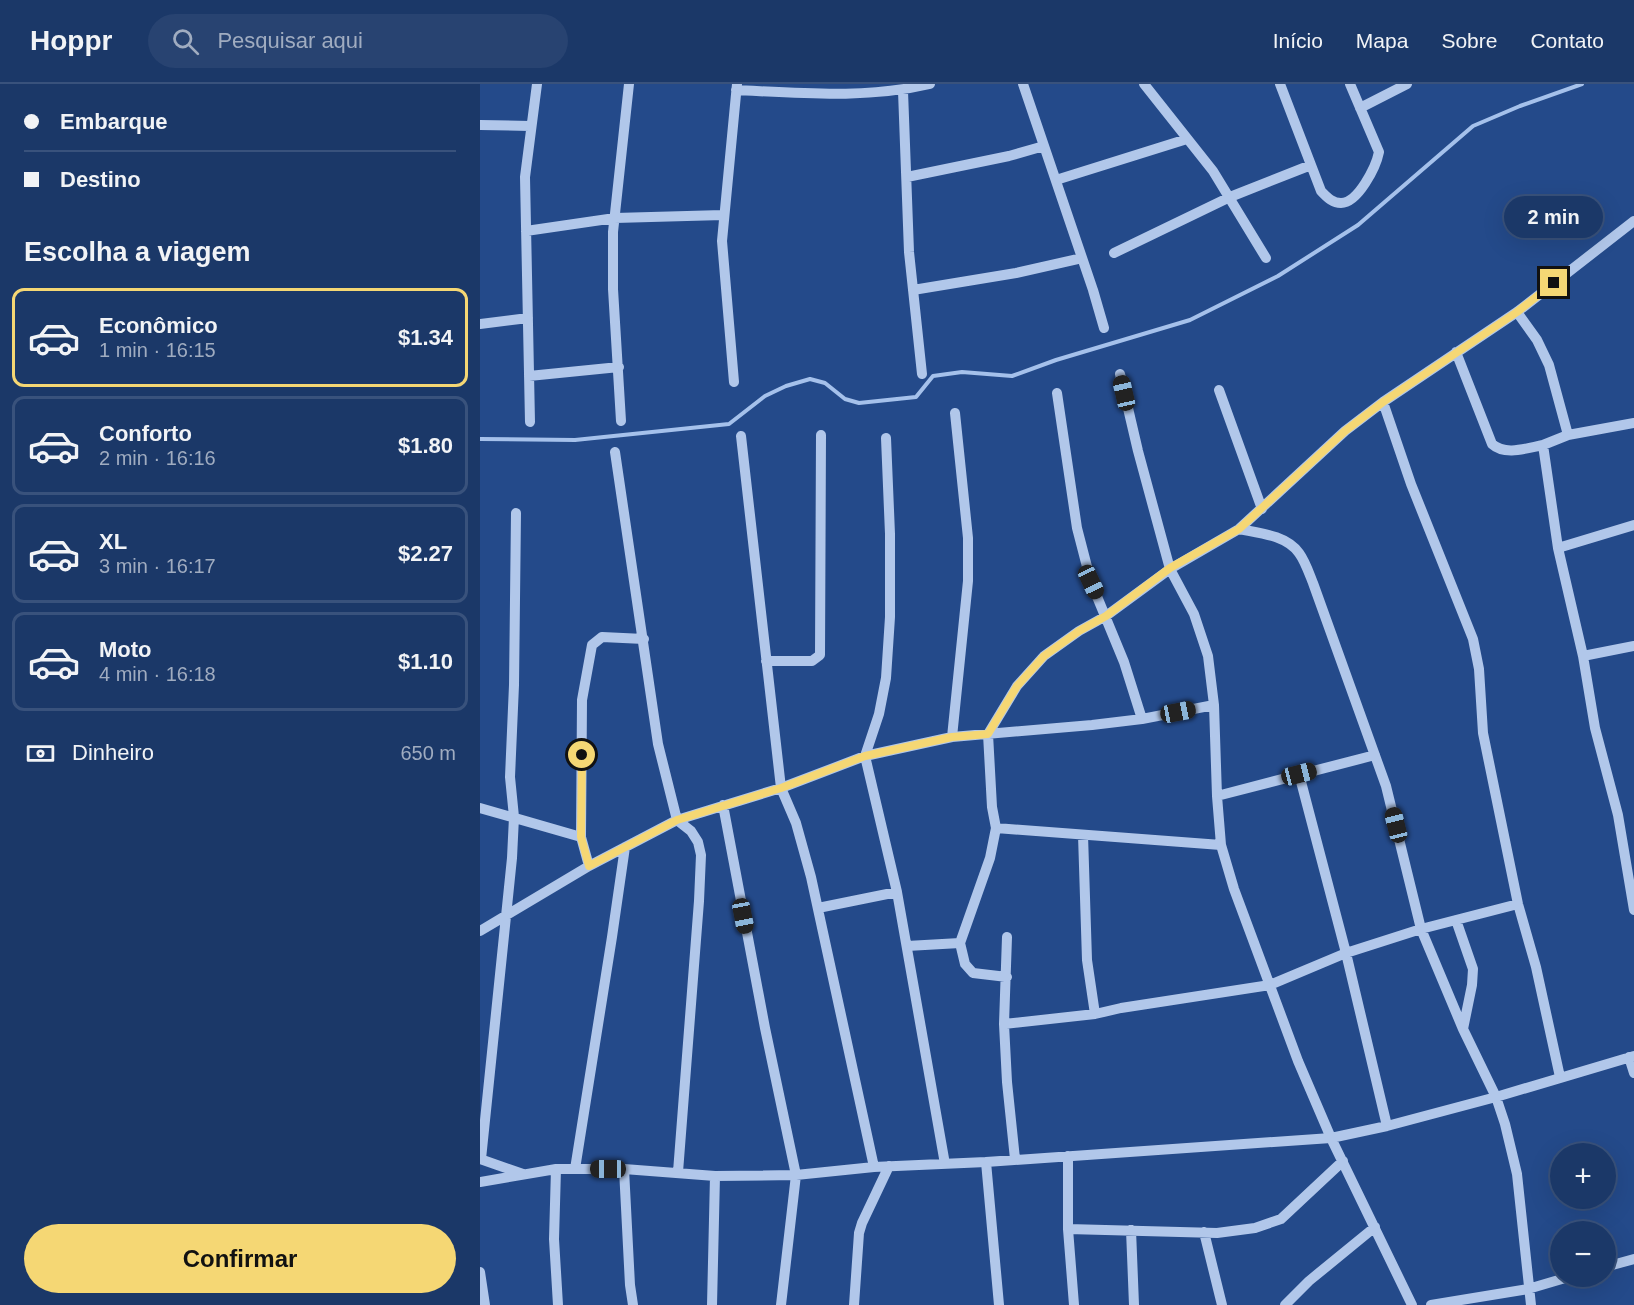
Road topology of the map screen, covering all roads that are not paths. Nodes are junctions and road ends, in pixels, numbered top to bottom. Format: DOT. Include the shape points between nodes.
graph roads {
  1 [pos="537,84"];
  2 [pos="629,84"];
  3 [pos="930,84"];
  4 [pos="1023,84"];
  5 [pos="1144,84"];
  6 [pos="1280,84"];
  7 [pos="1350,84"];
  8 [pos="1407,84"];
  9 [pos="737,87"];
  10 [pos="903,91"];
  11 [pos="1360,108"];
  12 [pos="480,125"];
  13 [pos="530,126"];
  14 [pos="1187,138"];
  15 [pos="1044,146"];
  16 [pos="1311,165"];
  17 [pos="907,177"];
  18 [pos="1056,180"];
  19 [pos="1230,197"];
  20 [pos="723,215"];
  21 [pos="615,218"];
  22 [pos="1632,227"];
  23 [pos="526,231"];
  24 [pos="1114,254"];
  25 [pos="1082,258"];
  26 [pos="1266,258"];
  27 [pos="913,290"];
  28 [pos="1517,312"];
  29 [pos="528,318"];
  30 [pos="480,324"];
  31 [pos="1104,328"];
  32 [pos="1456,352"];
  33 [pos="619,367"];
  34 [pos="922,374"];
  35 [pos="1120,374"];
  36 [pos="529,376"];
  37 [pos="734,381"];
  38 [pos="1219,390"];
  39 [pos="1057,393"];
  40 [pos="1383,402"];
  41 [pos="955,413"];
  42 [pos="621,421"];
  43 [pos="530,423"];
  44 [pos="1634,423"];
  45 [pos="821,435"];
  46 [pos="1568,435"];
  47 [pos="741,436"];
  48 [pos="886,438"];
  49 [pos="1543,446"];
  50 [pos="615,452"];
  51 [pos="1262,509"];
  52 [pos="516,513"];
  53 [pos="1634,525"];
  54 [pos="1239,529"];
  55 [pos="1558,549"];
  56 [pos="1170,568"];
  57 [pos="1106,616"];
  58 [pos="644,639"];
  59 [pos="1634,646"];
  60 [pos="1583,656"];
  61 [pos="766,661"];
  62 [pos="1214,705"];
  63 [pos="1142,719"];
  64 [pos="988,734"];
  65 [pos="952,737"];
  66 [pos="1375,755"];
  67 [pos="865,756"];
  68 [pos="1299,774"];
  69 [pos="781,788"];
  70 [pos="1217,796"];
  71 [pos="723,805"];
  72 [pos="480,808"];
  73 [pos="514,817"];
  74 [pos="677,820"];
  75 [pos="996,828"];
  76 [pos="1083,835"];
  77 [pos="581,837"];
  78 [pos="1221,845"];
  79 [pos="625,847"];
  80 [pos="589,866"];
  81 [pos="897,892"];
  82 [pos="1518,904"];
  83 [pos="818,908"];
  84 [pos="1634,910"];
  85 [pos="506,914"];
  86 [pos="1456,920"];
  87 [pos="1421,929"];
  88 [pos="480,931"];
  89 [pos="1007,937"];
  90 [pos="960,943"];
  91 [pos="907,946"];
  92 [pos="1346,953"];
  93 [pos="1007,978"];
  94 [pos="1270,986"];
  95 [pos="1095,1014"];
  96 [pos="1004,1024"];
  97 [pos="1463,1029"];
  98 [pos="1631,1057"];
  99 [pos="1634,1073"];
  100 [pos="1560,1077"];
  101 [pos="1496,1097"];
  102 [pos="1387,1126"];
  103 [pos="1331,1138"];
  104 [pos="1068,1156"];
  105 [pos="481,1159"];
  106 [pos="1015,1159"];
  107 [pos="1343,1161"];
  108 [pos="986,1162"];
  109 [pos="945,1164"];
  110 [pos="889,1166"];
  111 [pos="874,1167"];
  112 [pos="556,1169"];
  113 [pos="575,1169"];
  114 [pos="624,1169"];
  115 [pos="678,1172"];
  116 [pos="523,1174"];
  117 [pos="796,1175"];
  118 [pos="715,1176"];
  119 [pos="480,1182"];
  120 [pos="1376,1227"];
  121 [pos="1068,1229"];
  122 [pos="1131,1230"];
  123 [pos="1204,1232"];
  124 [pos="1634,1259"];
  125 [pos="1616,1264"];
  126 [pos="480,1272"];
  127 [pos="1550,1282"];
  128 [pos="1528,1289"];
  129 [pos="485,1305"];
  130 [pos="558,1305"];
  131 [pos="633,1305"];
  132 [pos="712,1305"];
  133 [pos="781,1305"];
  134 [pos="855,1305"];
  135 [pos="999,1305"];
  136 [pos="1074,1305"];
  137 [pos="1134,1305"];
  138 [pos="1222,1305"];
  139 [pos="1285,1305"];
  140 [pos="1412,1305"];
  141 [pos="1431,1305"];
  142 [pos="1531,1305"];
  1 -- 13 [label="street"];
  2 -- 21 [label="street"];
  3 -- 10 [label="street"];
  4 -- 15 [label="street"];
  5 -- 14 [label="street"];
  6 -- 16 [label="street"];
  7 -- 11 [label="street"];
  8 -- 11 [label="street"];
  9 -- 10 [label="street" via="830,94"];
  9 -- 20 [label="street"];
  10 -- 17 [label="street"];
  11 -- 16 [label="street" via="1379,152 1367,182 1342,204 1321,191"];
  12 -- 13 [label="street"];
  13 -- 23 [label="street" via="525,177"];
  14 -- 18 [label="street"];
  14 -- 19 [label="street"];
  15 -- 17 [label="street"];
  15 -- 18 [label="street"];
  16 -- 19 [label="street"];
  17 -- 27 [label="street"];
  18 -- 25 [label="street"];
  19 -- 24 [label="street"];
  19 -- 26 [label="street"];
  20 -- 21 [label="street"];
  20 -- 37 [label="street"];
  21 -- 23 [label="street"];
  21 -- 33 [label="street" via="613,289"];
  22 -- 28 [label="street"];
  23 -- 29 [label="street"];
  25 -- 27 [label="street"];
  25 -- 31 [label="street"];
  27 -- 34 [label="street"];
  28 -- 32 [label="street"];
  28 -- 46 [label="street" via="1550,365"];
  29 -- 30 [label="street"];
  29 -- 36 [label="street"];
  32 -- 40 [label="street"];
  32 -- 49 [label="street" via="1492,444 1503,450"];
  33 -- 36 [label="street"];
  33 -- 42 [label="street"];
  35 -- 56 [label="street"];
  36 -- 43 [label="street"];
  38 -- 51 [label="street"];
  39 -- 57 [label="street" via="1077,528 1091,582"];
  40 -- 51 [label="street" via="1312,460"];
  40 -- 82 [label="street" via="1473,639 1483,733"];
  41 -- 65 [label="street" via="968,528 968,581"];
  44 -- 46 [label="street"];
  45 -- 61 [label="street" via="820,655 812,661"];
  46 -- 49 [label="street"];
  47 -- 61 [label="street"];
  48 -- 67 [label="street" via="890,617 886,678"];
  49 -- 55 [label="street"];
  50 -- 58 [label="street"];
  51 -- 54 [label="street"];
  52 -- 73 [label="street" via="510,777"];
  53 -- 55 [label="street"];
  54 -- 56 [label="street"];
  54 -- 66 [label="street" via="1279,538 1300,554"];
  55 -- 60 [label="street"];
  56 -- 57 [label="street"];
  56 -- 62 [label="street" via="1201,634"];
  57 -- 63 [label="street"];
  57 -- 64 [label="street" via="1044,656 1017,686"];
  58 -- 74 [label="street" via="658,744"];
  58 -- 77 [label="street" via="602,637 592,645 582,700"];
  59 -- 60 [label="street"];
  60 -- 84 [label="street" via="1595,728 1618,814"];
  61 -- 69 [label="street"];
  62 -- 63 [label="street"];
  62 -- 70 [label="street"];
  63 -- 64 [label="street"];
  64 -- 65 [label="street"];
  64 -- 75 [label="street"];
  65 -- 67 [label="street"];
  66 -- 68 [label="street"];
  66 -- 87 [label="street"];
  67 -- 69 [label="street"];
  67 -- 81 [label="street"];
  68 -- 70 [label="street"];
  68 -- 92 [label="street"];
  69 -- 71 [label="street"];
  69 -- 83 [label="street" via="803,844"];
  70 -- 78 [label="street"];
  71 -- 74 [label="street"];
  71 -- 117 [label="street"];
  72 -- 73 [label="street"];
  73 -- 77 [label="street"];
  73 -- 85 [label="street"];
  74 -- 79 [label="street"];
  74 -- 115 [label="street" via="691,831 701,855"];
  75 -- 76 [label="street"];
  75 -- 90 [label="street" via="990,858"];
  76 -- 78 [label="street"];
  76 -- 95 [label="street" via="1088,960"];
  77 -- 80 [label="street"];
  78 -- 94 [label="street"];
  79 -- 80 [label="street"];
  79 -- 113 [label="street"];
  80 -- 85 [label="street"];
  81 -- 83 [label="street"];
  81 -- 91 [label="street"];
  82 -- 86 [label="street"];
  82 -- 100 [label="street"];
  83 -- 111 [label="street"];
  85 -- 88 [label="street"];
  85 -- 105 [label="street"];
  86 -- 87 [label="street"];
  86 -- 97 [label="street" via="1473,969"];
  87 -- 92 [label="street"];
  87 -- 97 [label="street"];
  89 -- 93 [label="street"];
  90 -- 91 [label="street"];
  90 -- 93 [label="street" via="965,964 973,972"];
  91 -- 109 [label="street"];
  92 -- 94 [label="street"];
  92 -- 102 [label="street"];
  93 -- 96 [label="street"];
  94 -- 95 [label="street"];
  94 -- 103 [label="street"];
  95 -- 96 [label="street"];
  96 -- 106 [label="street"];
  97 -- 101 [label="street"];
  98 -- 99 [label="street"];
  98 -- 100 [label="street"];
  100 -- 101 [label="street"];
  101 -- 102 [label="street"];
  101 -- 128 [label="street" via="1517,1174"];
  102 -- 103 [label="street"];
  103 -- 104 [label="street"];
  103 -- 107 [label="street"];
  104 -- 106 [label="street"];
  104 -- 121 [label="street"];
  105 -- 116 [label="street"];
  106 -- 108 [label="street"];
  107 -- 120 [label="street"];
  107 -- 123 [label="street" via="1281,1219 1255,1227"];
  108 -- 109 [label="street"];
  108 -- 135 [label="street"];
  109 -- 110 [label="street"];
  110 -- 111 [label="street"];
  110 -- 134 [label="street" via="859,1233"];
  111 -- 117 [label="street"];
  112 -- 113 [label="street"];
  112 -- 116 [label="street"];
  112 -- 130 [label="street" via="554,1239"];
  113 -- 114 [label="street"];
  114 -- 115 [label="street"];
  114 -- 131 [label="street"];
  115 -- 118 [label="street"];
  116 -- 119 [label="street"];
  117 -- 118 [label="street"];
  117 -- 133 [label="street"];
  118 -- 132 [label="street"];
  120 -- 139 [label="street"];
  120 -- 140 [label="street"];
  121 -- 122 [label="street"];
  121 -- 136 [label="street"];
  122 -- 123 [label="street"];
  122 -- 137 [label="street"];
  123 -- 138 [label="street"];
  124 -- 125 [label="street"];
  126 -- 129 [label="street"];
  127 -- 128 [label="street"];
  128 -- 141 [label="street"];
  128 -- 142 [label="street"];
}
